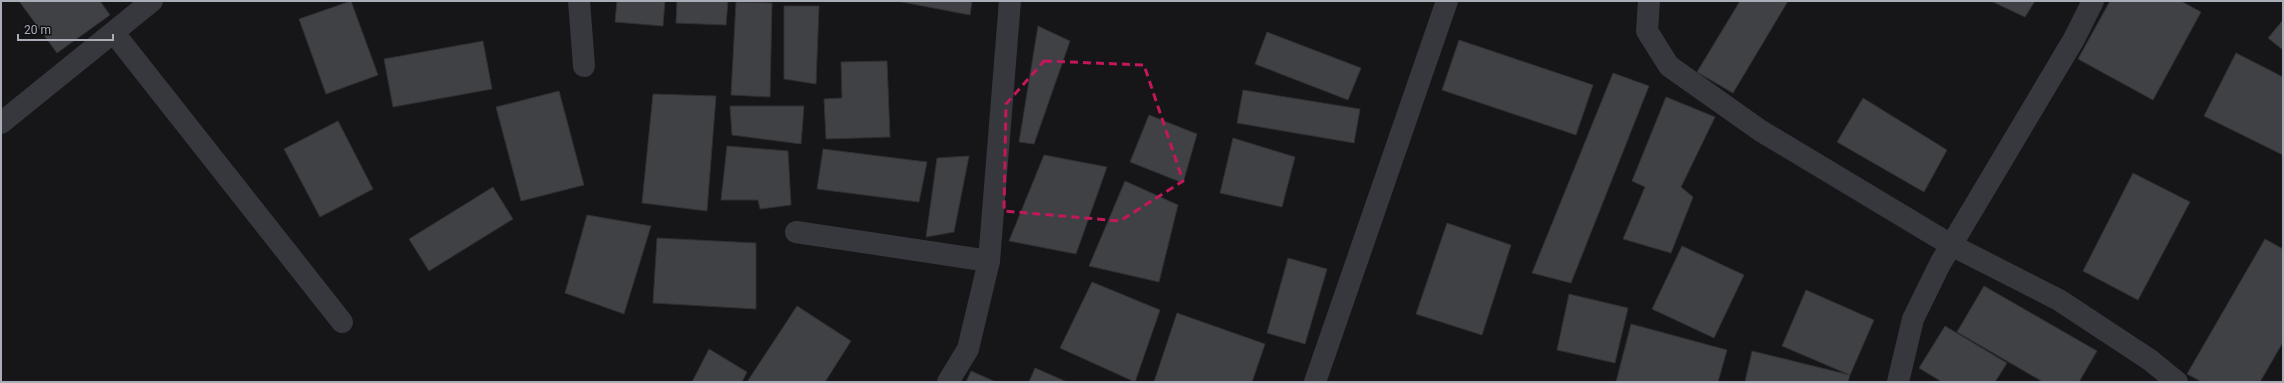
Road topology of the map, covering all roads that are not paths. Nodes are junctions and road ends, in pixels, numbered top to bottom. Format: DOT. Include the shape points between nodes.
graph roads {
  1 [pos="152,1"];
  2 [pos="579,1"];
  3 [pos="1010,1"];
  4 [pos="1447,1"];
  5 [pos="1649,1"];
  6 [pos="2093,1"];
  7 [pos="114,33"];
  8 [pos="584,66"];
  9 [pos="1,122"];
  10 [pos="796,232"];
  11 [pos="1951,245"];
  12 [pos="989,261"];
  13 [pos="342,322"];
  14 [pos="948,382"];
  15 [pos="1316,382"];
  16 [pos="1898,382"];
  17 [pos="2177,382"];
  1 -- 7 [label="street"];
  2 -- 8 [label="street"];
  3 -- 12 [label="street"];
  4 -- 15 [label="street"];
  5 -- 11 [label="street" via="1647,31 1669,66 1761,131"];
  6 -- 11 [label="street" via="2074,39"];
  7 -- 9 [label="street"];
  7 -- 13 [label="street"];
  10 -- 12 [label="street"];
  11 -- 16 [label="street" via="1913,319"];
  11 -- 17 [label="street" via="2059,300 2150,360"];
  12 -- 14 [label="street" via="968,349"];
}
